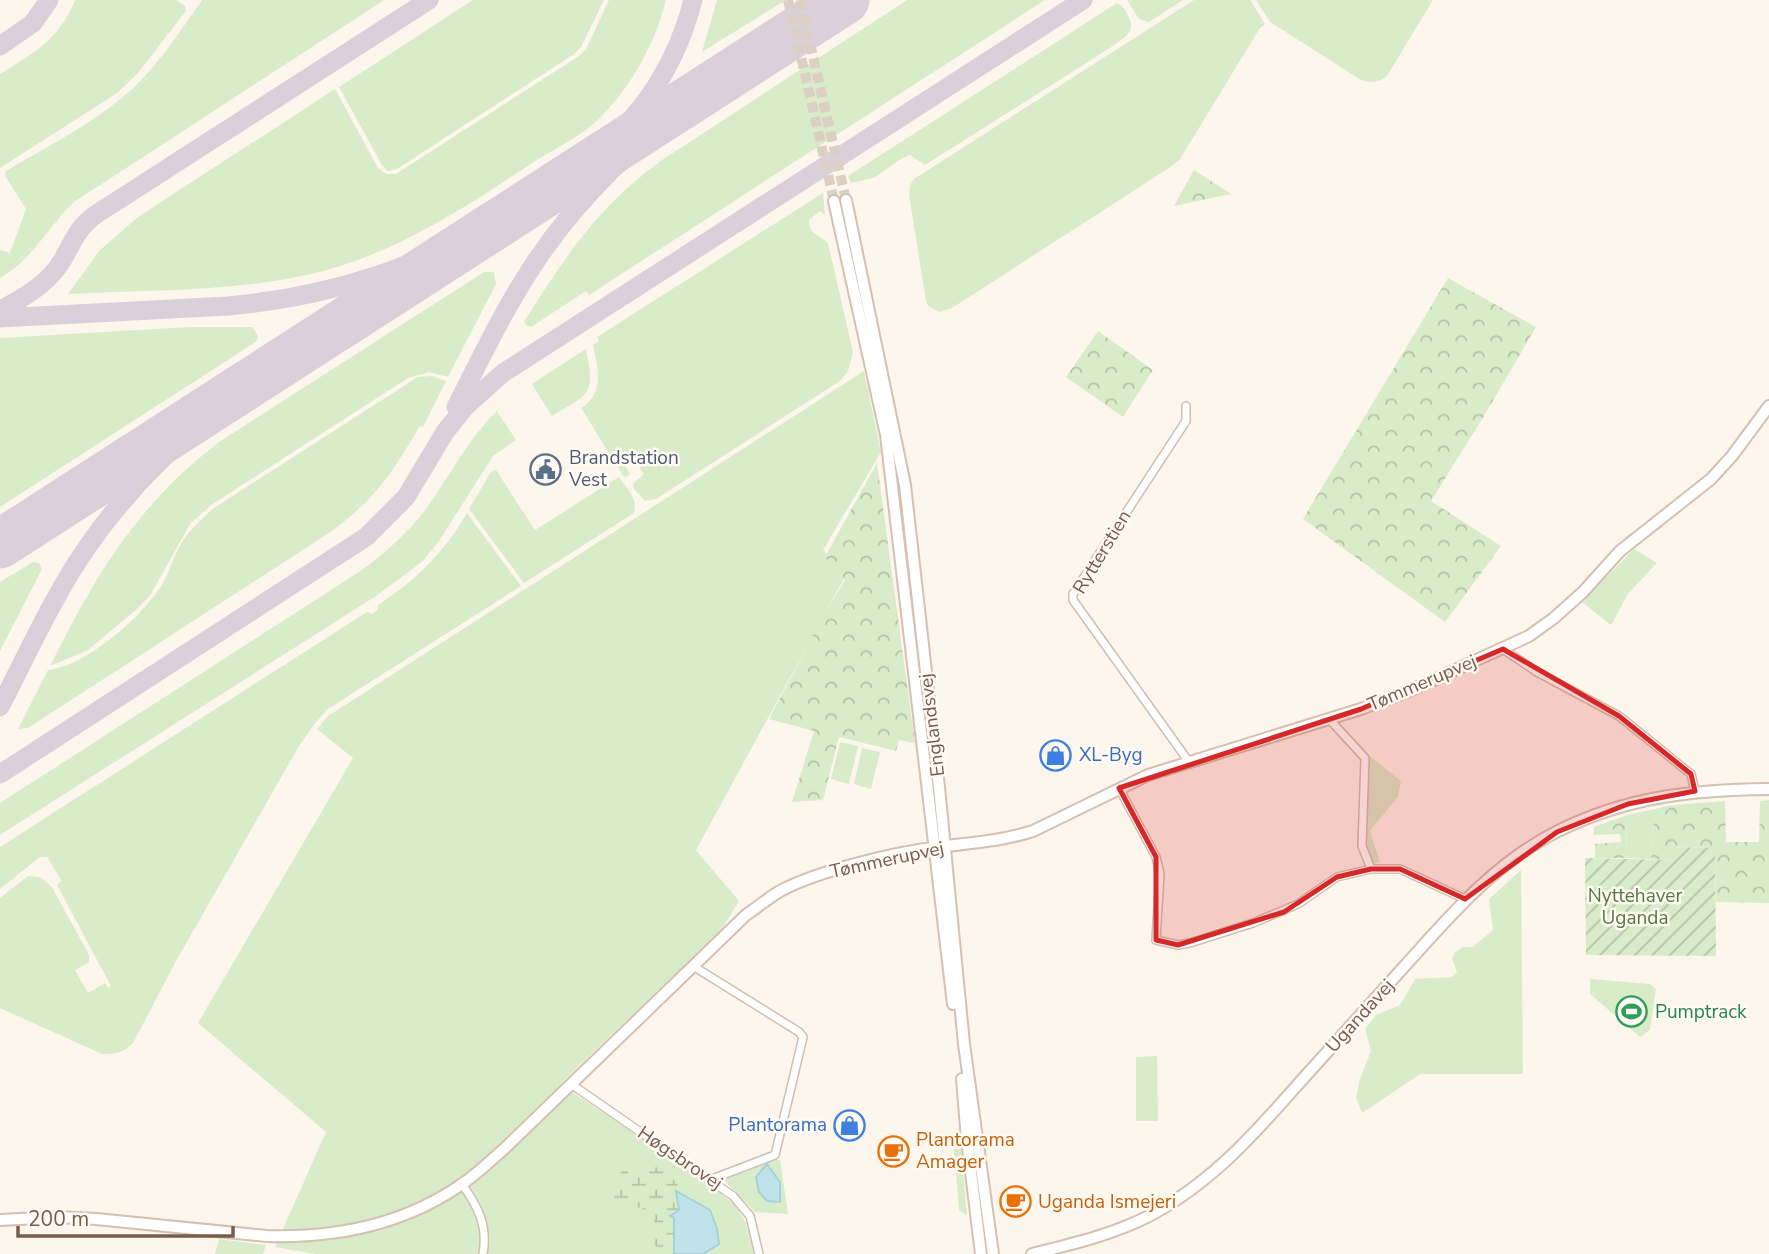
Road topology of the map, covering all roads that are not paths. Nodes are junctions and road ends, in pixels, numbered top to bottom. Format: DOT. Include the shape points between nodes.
graph roads {
  1 [pos="840,200"];
  2 [pos="1186,406"];
  3 [pos="1769,406"];
  4 [pos="1503,649"];
  5 [pos="1329,719"];
  6 [pos="1189,762"];
  7 [pos="1119,788"];
  8 [pos="1769,789"];
  9 [pos="1695,791"];
  10 [pos="940,847"];
  11 [pos="1371,869"];
  12 [pos="1465,899"];
  13 [pos="693,966"];
  14 [pos="571,1084"];
  15 [pos="712,1180"];
  16 [pos="462,1184"];
  17 [pos="0,1220"];
  18 [pos="483,1254"];
  19 [pos="759,1254"];
  20 [pos="981,1254"];
  21 [pos="993,1254"];
  22 [pos="1032,1254"];
  1 -- 10 [label="street, Englandsvej" via="905,485"];
  2 -- 6 [label="street, Rytterstien" via="1186,421 1073,600"];
  3 -- 4 [label="street, Tømmerupvej" via="1711,479 1619,551 1554,618"];
  4 -- 5 [label="street, Tømmerupvej" via="1409,691"];
  4 -- 9 [label="street" via="1619,716 1691,775"];
  5 -- 6 [label="street, Tømmerupvej"];
  5 -- 11 [label="street" via="1365,758 1362,846"];
  6 -- 7 [label="street, Tømmerupvej"];
  7 -- 10 [label="street, Tømmerupvej" via="1013,838"];
  7 -- 11 [label="street" via="1156,857 1160,874 1156,940 1190,943 1253,923 1298,904 1338,877"];
  8 -- 9 [label="street, Ugandavej"];
  9 -- 12 [label="street, Ugandavej" via="1628,804 1557,832 1510,861"];
  10 -- 13 [label="street, Tømmerupvej" via="801,881 746,915"];
  10 -- 20 [label="street, Englandsvej"];
  10 -- 21 [label="street, Englandsvej"];
  11 -- 12 [label="street" via="1400,869"];
  12 -- 22 [label="street, Ugandavej" via="1244,1145 1206,1179 1174,1202 1122,1228"];
  13 -- 14 [label="street, Tømmerupvej"];
  13 -- 15 [label="street" via="803,1037 775,1155"];
  14 -- 15 [label="street, Høgsbrovej"];
  14 -- 16 [label="street, Tømmerupvej"];
  15 -- 19 [label="street, Høgsbrovej" via="750,1216"];
  16 -- 17 [label="street, Tømmerupvej" via="400,1216 317,1236 267,1237 57,1217"];
  16 -- 18 [label="street" via="484,1223"];
}
